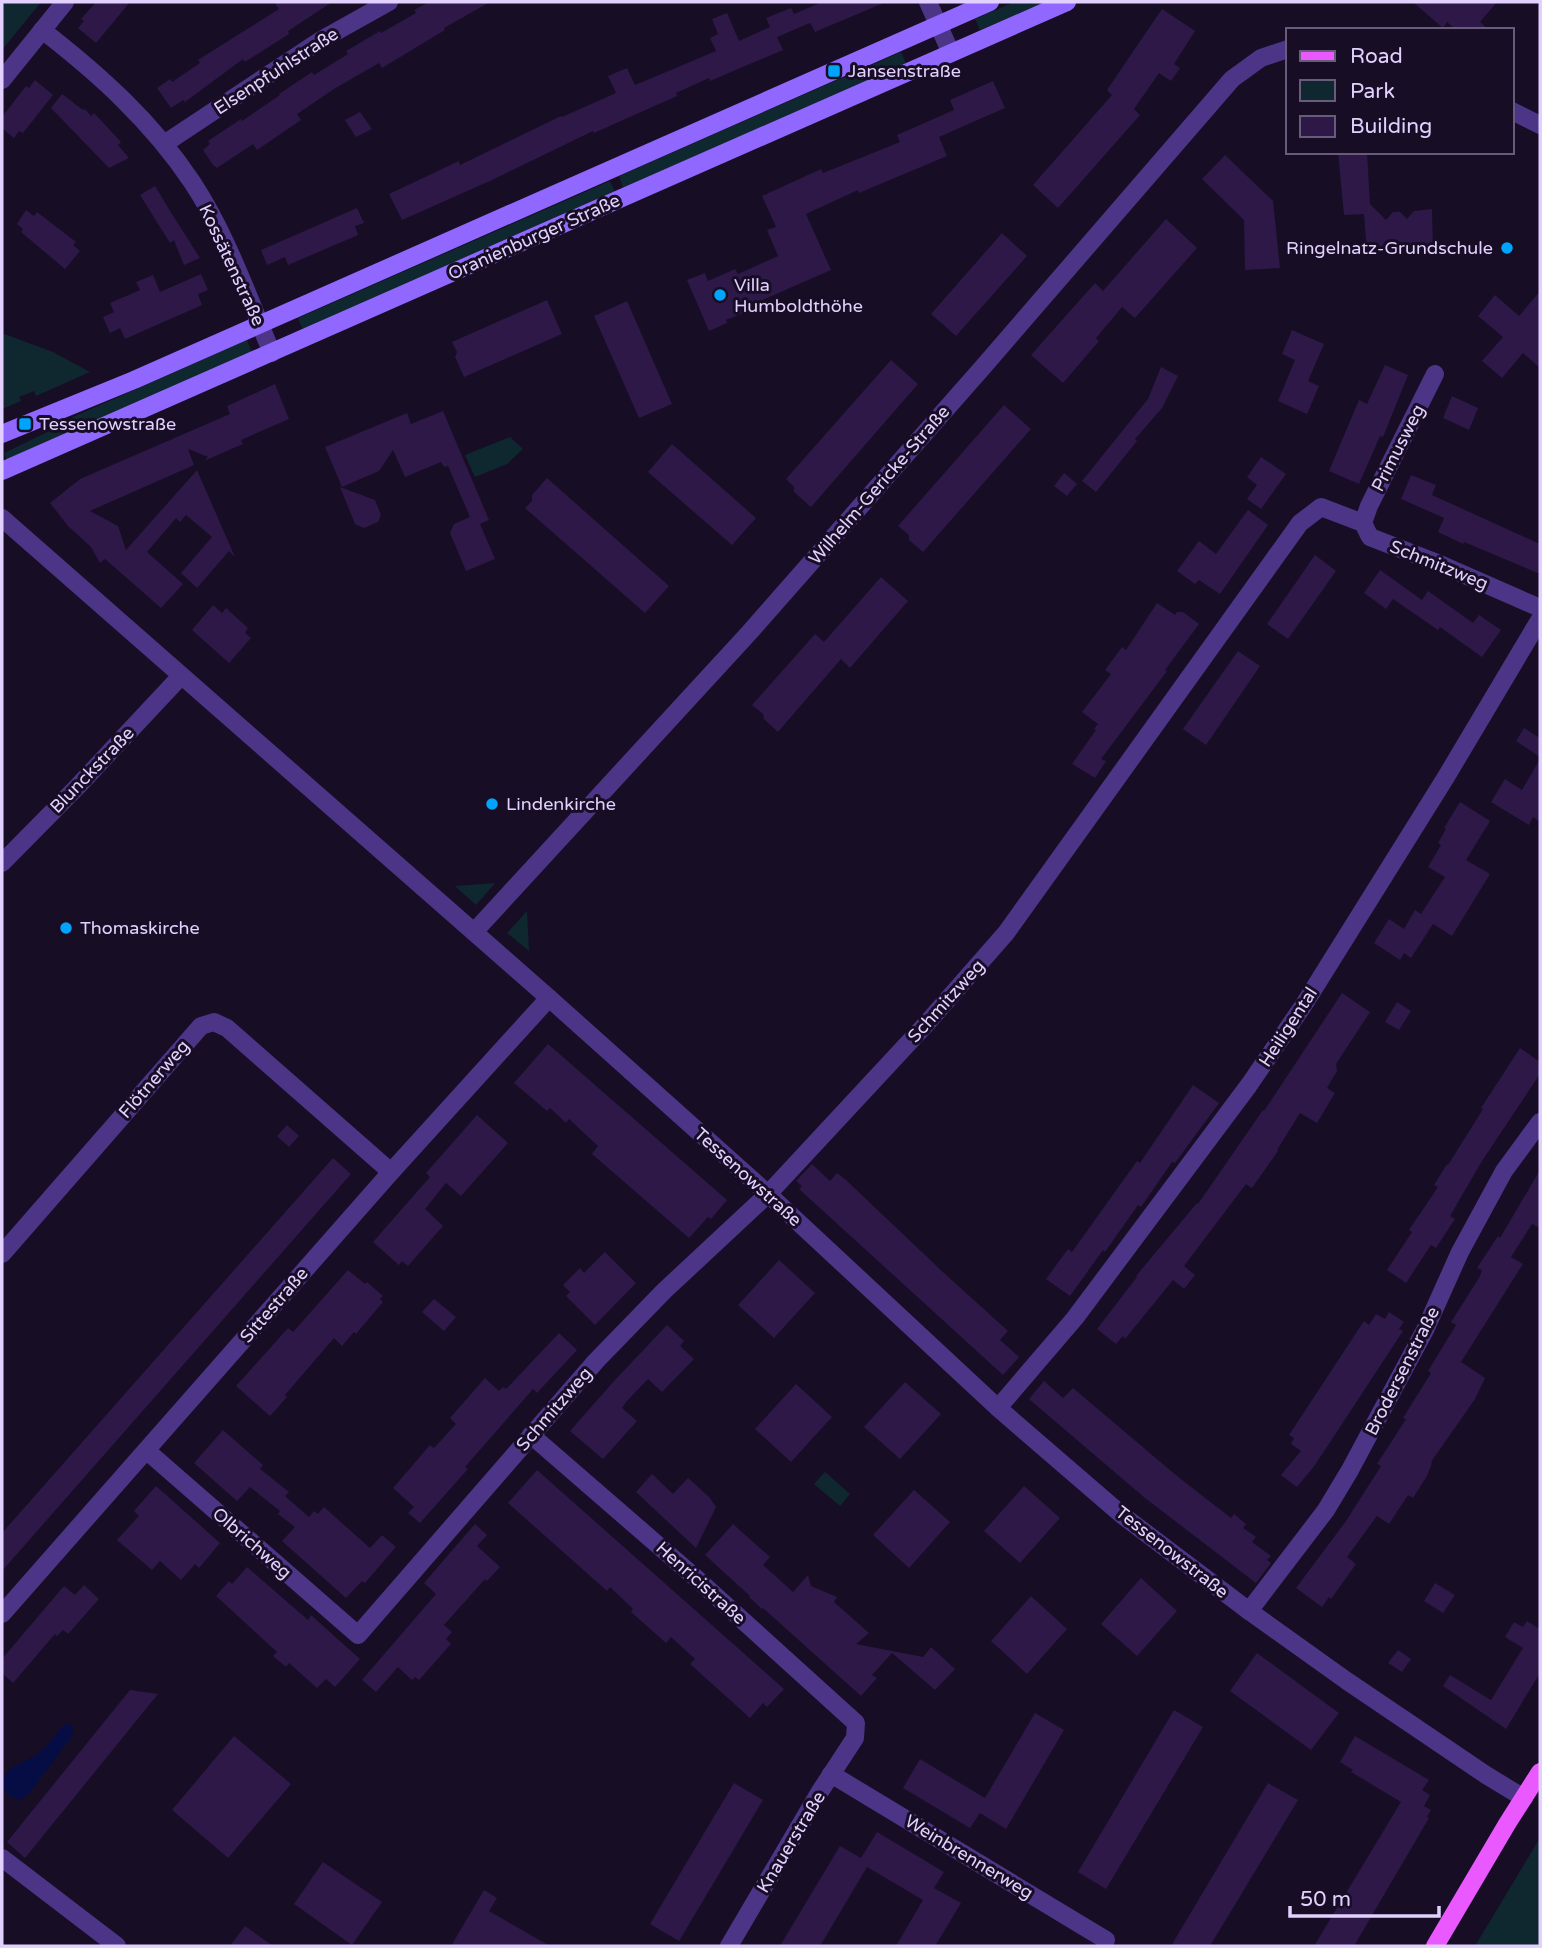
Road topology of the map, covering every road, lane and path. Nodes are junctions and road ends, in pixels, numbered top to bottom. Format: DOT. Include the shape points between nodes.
graph roads {
  1 [pos="65,2"];
  2 [pos="389,2"];
  3 [pos="928,2"];
  4 [pos="990,2"];
  5 [pos="1067,2"];
  6 [pos="938,24"];
  7 [pos="42,30"];
  8 [pos="1286,50"];
  9 [pos="951,53"];
  10 [pos="2,80"];
  11 [pos="1514,112"];
  12 [pos="1540,125"];
  13 [pos="164,144"];
  14 [pos="259,324"];
  15 [pos="272,353"];
  16 [pos="1435,374"];
  17 [pos="2,434"];
  18 [pos="2,471"];
  19 [pos="2,518"];
  20 [pos="1363,523"];
  21 [pos="1540,608"];
  22 [pos="1540,619"];
  23 [pos="181,676"];
  24 [pos="2,863"];
  25 [pos="474,932"];
  26 [pos="549,998"];
  27 [pos="1540,1122"];
  28 [pos="391,1172"];
  29 [pos="768,1194"];
  30 [pos="2,1254"];
  31 [pos="998,1408"];
  32 [pos="531,1435"];
  33 [pos="147,1451"];
  34 [pos="1249,1611"];
  35 [pos="2,1614"];
  36 [pos="358,1635"];
  37 [pos="855,1731"];
  38 [pos="1540,1772"];
  39 [pos="831,1774"];
  40 [pos="1524,1798"];
  41 [pos="2,1858"];
  42 [pos="1106,1940"];
  43 [pos="117,1946"];
  44 [pos="729,1946"];
  45 [pos="1435,1946"];
  1 -- 7 [label="street"];
  2 -- 13 [label="street, Elsenpfuhlstraße" via="321,40"];
  3 -- 6 [label="street"];
  4 -- 6 [label="main road, Oranienburger Straße"];
  5 -- 9 [label="main road, Oranienburger Straße"];
  6 -- 9 [label="street"];
  6 -- 14 [label="main road, Oranienburger Straße"];
  7 -- 10 [label="street"];
  7 -- 13 [label="street, Kossätenstraße" via="114,89"];
  8 -- 25 [label="street, Wilhelm-Gericke-Straße" via="1261,58 1232,79 715,671"];
  9 -- 15 [label="main road, Oranienburger Straße"];
  11 -- 12 [label="street"];
  13 -- 14 [label="street, Kossätenstraße" via="218,228"];
  14 -- 15 [label="street, Kossätenstraße"];
  14 -- 17 [label="main road, Oranienburger Straße"];
  15 -- 18 [label="main road, Oranienburger Straße"];
  16 -- 20 [label="street, Primusweg"];
  19 -- 23 [label="street, Tessenowstraße"];
  20 -- 21 [label="street, Schmitzweg" via="1370,537"];
  20 -- 29 [label="street, Schmitzweg" via="1321,507 1300,523 1006,933"];
  22 -- 31 [label="street, Heiligental" via="1439,789 1249,1085 1075,1318"];
  23 -- 24 [label="street, Blunckstraße"];
  23 -- 25 [label="street, Tessenowstraße"];
  25 -- 26 [label="street, Tessenowstraße"];
  26 -- 28 [label="street, Sittestraße"];
  26 -- 29 [label="street, Tessenowstraße"];
  27 -- 34 [label="street, Brodersenstraße" via="1491,1194 1425,1331 1332,1500"];
  28 -- 30 [label="street, Flötnerweg" via="227,1028 214,1022 201,1026"];
  28 -- 33 [label="street, Sittestraße"];
  29 -- 31 [label="street, Tessenowstraße"];
  29 -- 32 [label="street, Schmitzweg" via="596,1361"];
  31 -- 34 [label="street, Tessenowstraße" via="1122,1515"];
  32 -- 36 [label="street, Schmitzweg"];
  32 -- 37 [label="street, Henricistraße" via="696,1578"];
  33 -- 35 [label="street, Sittestraße"];
  33 -- 36 [label="street, Olbrichweg"];
  34 -- 40 [label="street, Tessenowstraße" via="1374,1701"];
  37 -- 39 [label="street, Knauerstraße"];
  38 -- 40 [label="main road"];
  39 -- 42 [label="street, Weinbrennerweg"];
  39 -- 44 [label="street, Knauerstraße"];
  40 -- 45 [label="main road"];
  41 -- 43 [label="street"];
}
